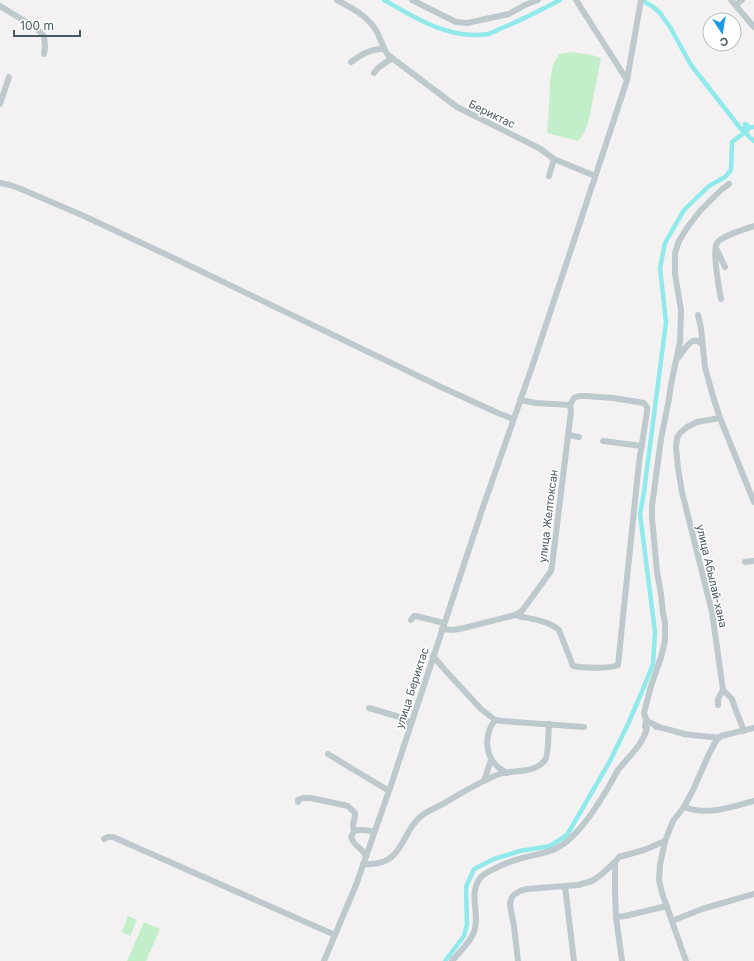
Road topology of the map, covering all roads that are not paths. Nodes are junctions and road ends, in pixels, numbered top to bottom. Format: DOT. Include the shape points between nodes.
graph roads {
  1 [pos="337,0"];
  2 [pos="412,0"];
  3 [pos="538,0"];
  4 [pos="731,0"];
  5 [pos="742,0"];
  6 [pos="576,1"];
  7 [pos="641,3"];
  8 [pos="736,5"];
  9 [pos="0,6"];
  10 [pos="754,27"];
  11 [pos="384,49"];
  12 [pos="44,54"];
  13 [pos="390,56"];
  14 [pos="351,62"];
  15 [pos="374,73"];
  16 [pos="10,77"];
  17 [pos="627,80"];
  18 [pos="0,104"];
  19 [pos="554,159"];
  20 [pos="549,176"];
  21 [pos="595,176"];
  22 [pos="1,184"];
  23 [pos="729,184"];
  24 [pos="754,226"];
  25 [pos="715,245"];
  26 [pos="725,267"];
  27 [pos="721,299"];
  28 [pos="698,315"];
  29 [pos="702,344"];
  30 [pos="676,360"];
  31 [pos="520,400"];
  32 [pos="570,405"];
  33 [pos="720,418"];
  34 [pos="513,419"];
  35 [pos="568,435"];
  36 [pos="579,438"];
  37 [pos="603,441"];
  38 [pos="642,446"];
  39 [pos="754,502"];
  40 [pos="754,561"];
  41 [pos="746,562"];
  42 [pos="515,615"];
  43 [pos="411,620"];
  44 [pos="443,626"];
  45 [pos="433,656"];
  46 [pos="724,690"];
  47 [pos="718,705"];
  48 [pos="369,708"];
  49 [pos="646,719"];
  50 [pos="495,720"];
  51 [pos="411,724"];
  52 [pos="549,724"];
  53 [pos="584,727"];
  54 [pos="659,727"];
  55 [pos="647,728"];
  56 [pos="754,728"];
  57 [pos="744,731"];
  58 [pos="719,738"];
  59 [pos="328,754"];
  60 [pos="492,760"];
  61 [pos="507,773"];
  62 [pos="484,781"];
  63 [pos="389,791"];
  64 [pos="754,800"];
  65 [pos="298,802"];
  66 [pos="684,807"];
  67 [pos="354,831"];
  68 [pos="374,832"];
  69 [pos="104,839"];
  70 [pos="666,841"];
  71 [pos="366,856"];
  72 [pos="615,862"];
  73 [pos="363,864"];
  74 [pos="565,886"];
  75 [pos="754,894"];
  76 [pos="667,906"];
  77 [pos="616,917"];
  78 [pos="672,921"];
  79 [pos="335,936"];
  80 [pos="324,961"];
  81 [pos="452,961"];
  82 [pos="518,961"];
  83 [pos="574,961"];
  84 [pos="622,961"];
  85 [pos="686,961"];
  1 -- 11 [label="street, Бериктас" via="366,18 377,32"];
  2 -- 3 [label="street" via="456,22 467,23 509,14"];
  4 -- 8 [label="street"];
  5 -- 8 [label="street"];
  6 -- 17 [label="street"];
  7 -- 17 [label="street, улица Бериктас"];
  8 -- 10 [label="street"];
  9 -- 12 [label="street" via="36,28 44,36"];
  11 -- 13 [label="street, Бериктас"];
  11 -- 14 [label="street" via="365,53"];
  13 -- 15 [label="street"];
  13 -- 19 [label="street, Бериктас" via="456,107 539,148"];
  16 -- 18 [label="street"];
  17 -- 21 [label="street, улица Бериктас"];
  19 -- 20 [label="street"];
  19 -- 21 [label="street, Бериктас"];
  21 -- 31 [label="street, улица Бериктас"];
  22 -- 34 [label="street" via="21,189 84,216"];
  23 -- 30 [label="street" via="700,211 679,241 675,253 675,274 681,310 680,342"];
  24 -- 25 [label="street" via="732,234"];
  25 -- 26 [label="street"];
  25 -- 27 [label="street"];
  28 -- 29 [label="street"];
  29 -- 30 [label="street" via="692,341"];
  29 -- 33 [label="street" via="705,367"];
  30 -- 49 [label="street" via="652,506 665,640 644,713"];
  31 -- 32 [label="street"];
  31 -- 34 [label="street, улица Бериктас"];
  32 -- 35 [label="street, улица Желтоксан"];
  32 -- 38 [label="street" via="574,398 579,396 644,403 647,412"];
  33 -- 39 [label="street"];
  33 -- 46 [label="street, улица Абылай-хана" via="697,422 687,427 677,438 676,447 682,492 712,612"];
  34 -- 44 [label="street, улица Бериктас"];
  35 -- 36 [label="street"];
  35 -- 42 [label="street, улица Желтоксан" via="551,571 522,611"];
  37 -- 38 [label="street"];
  38 -- 42 [label="street" via="618,665 580,668 573,666 555,627"];
  40 -- 41 [label="street"];
  42 -- 44 [label="street, улица Желтоксан" via="453,630"];
  43 -- 44 [label="street, улица Желтоксан" via="416,616"];
  44 -- 45 [label="street, улица Бериктас"];
  45 -- 50 [label="street" via="481,709"];
  45 -- 51 [label="street, улица Бериктас"];
  46 -- 47 [label="street" via="718,699"];
  46 -- 57 [label="street, улица Абылай-хана" via="732,699"];
  48 -- 51 [label="street" via="403,718"];
  49 -- 54 [label="street"];
  49 -- 55 [label="street"];
  50 -- 52 [label="street"];
  50 -- 60 [label="street" via="488,731 487,741"];
  51 -- 63 [label="street, улица Бериктас"];
  52 -- 53 [label="street"];
  52 -- 61 [label="street" via="545,760 533,769"];
  54 -- 55 [label="street"];
  54 -- 58 [label="street"];
  55 -- 81 [label="street" via="642,740 618,771 586,822 568,840 543,853 498,866 480,878 474,893 477,921 474,932"];
  56 -- 57 [label="street"];
  57 -- 58 [label="street"];
  58 -- 66 [label="street"];
  59 -- 63 [label="street"];
  60 -- 61 [label="street"];
  60 -- 62 [label="street"];
  61 -- 62 [label="street"];
  62 -- 73 [label="street" via="426,813 416,822 398,852 391,858 375,864"];
  63 -- 68 [label="street, улица Бериктас"];
  64 -- 66 [label="street" via="707,811"];
  65 -- 67 [label="street" via="307,798 348,806 355,813"];
  66 -- 70 [label="street" via="673,821"];
  67 -- 68 [label="street"];
  67 -- 71 [label="street" via="353,842"];
  68 -- 71 [label="street, улица Бериктас"];
  69 -- 79 [label="street" via="113,837"];
  70 -- 72 [label="street" via="619,857"];
  70 -- 76 [label="street" via="659,880"];
  71 -- 73 [label="street, улица Бериктас"];
  72 -- 74 [label="street" via="592,882"];
  72 -- 77 [label="street"];
  73 -- 79 [label="street, улица Бериктас"];
  74 -- 82 [label="street" via="527,889 512,897 510,903"];
  74 -- 83 [label="street"];
  75 -- 78 [label="street" via="702,909"];
  76 -- 77 [label="street"];
  76 -- 78 [label="street"];
  77 -- 84 [label="street"];
  78 -- 85 [label="street"];
  79 -- 80 [label="street, улица Бериктас"];
}
